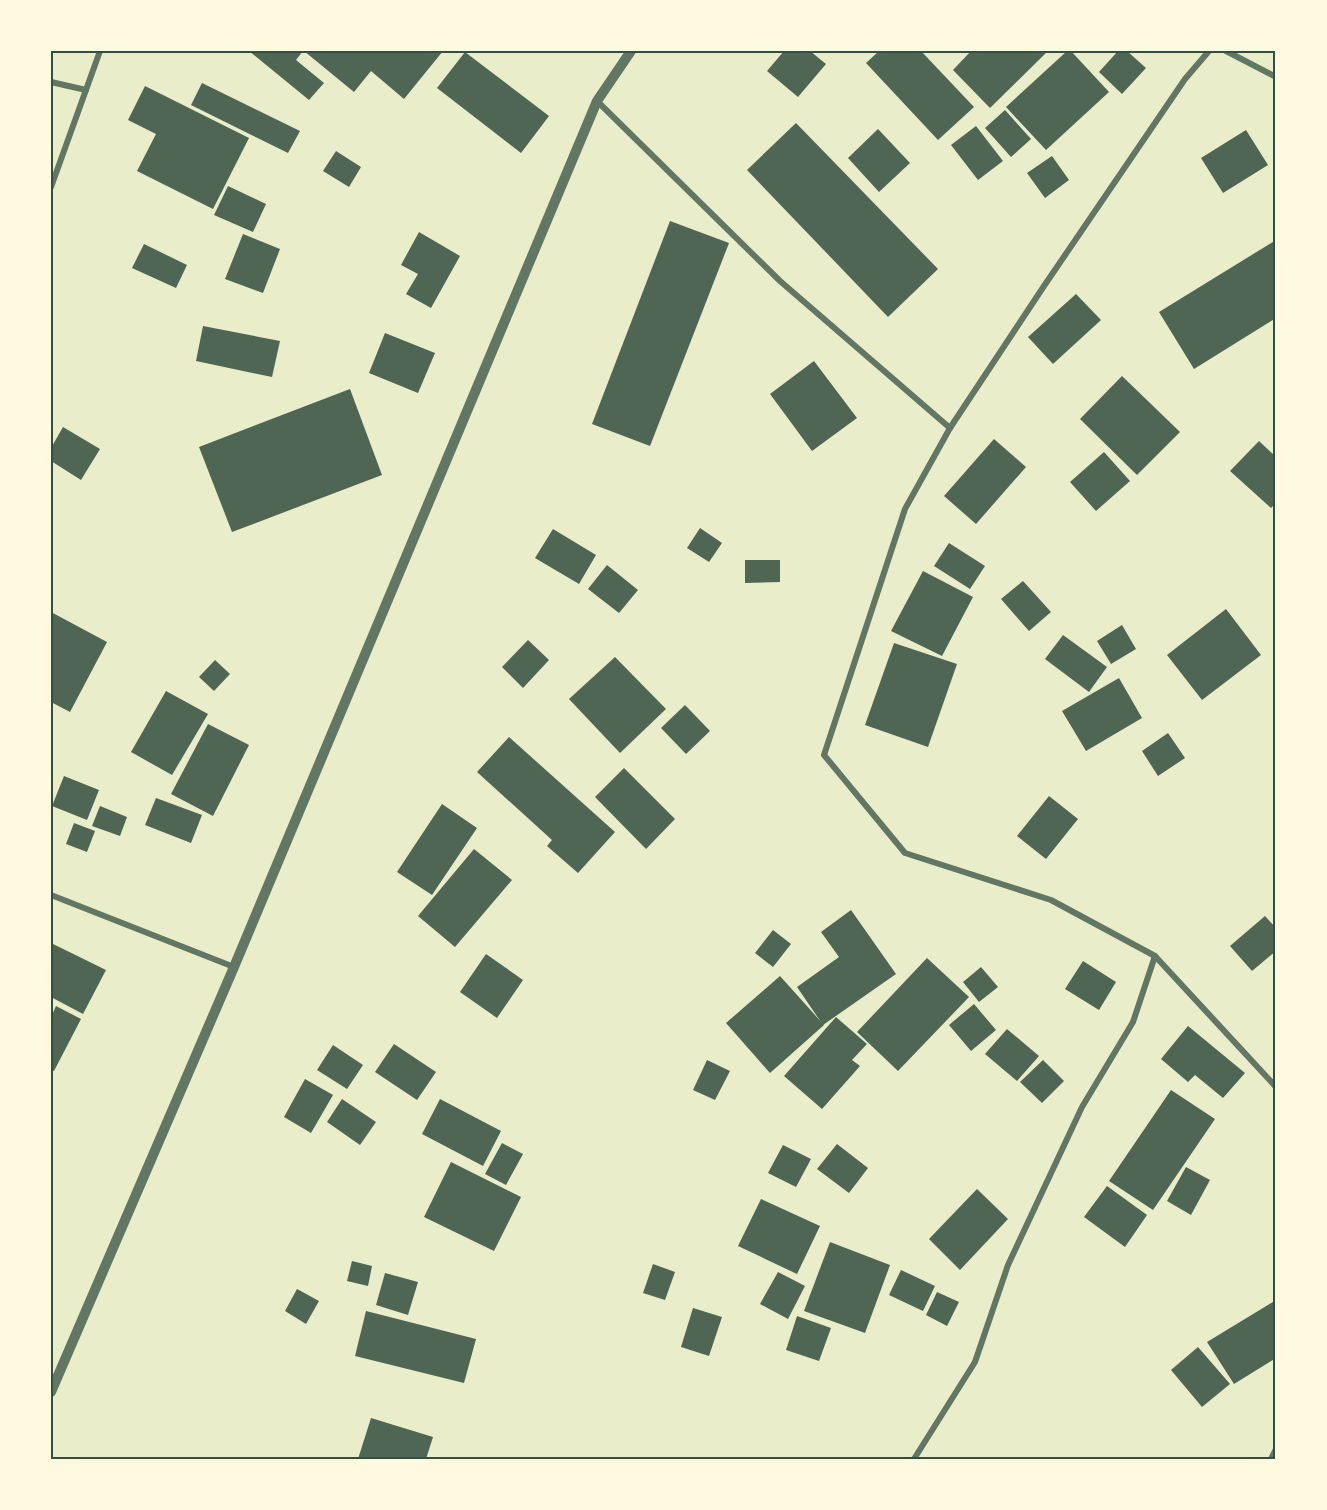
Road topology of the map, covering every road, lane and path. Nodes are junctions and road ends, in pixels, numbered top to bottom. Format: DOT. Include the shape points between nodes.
graph roads {
  1 [pos="100,51"];
  2 [pos="631,51"];
  3 [pos="1209,51"];
  4 [pos="1226,51"];
  5 [pos="1276,77"];
  6 [pos="51,82"];
  7 [pos="86,90"];
  8 [pos="597,101"];
  9 [pos="51,188"];
  10 [pos="950,428"];
  11 [pos="51,895"];
  12 [pos="1155,956"];
  13 [pos="234,967"];
  14 [pos="1276,1087"];
  15 [pos="51,1392"];
  16 [pos="1276,1449"];
  17 [pos="914,1459"];
  18 [pos="1271,1459"];
  1 -- 7 [label="street"];
  2 -- 8 [label="street"];
  3 -- 10 [label="street" via="1185,79"];
  4 -- 5 [label="street"];
  6 -- 7 [label="street"];
  7 -- 9 [label="street"];
  8 -- 10 [label="street" via="780,281"];
  8 -- 13 [label="street"];
  10 -- 12 [label="street" via="905,509 824,754 905,853 1051,900"];
  11 -- 13 [label="street"];
  12 -- 14 [label="street"];
  12 -- 17 [label="street" via="1133,1022 1082,1107 1008,1265 975,1362"];
  13 -- 15 [label="street"];
  16 -- 18 [label="street"];
}
